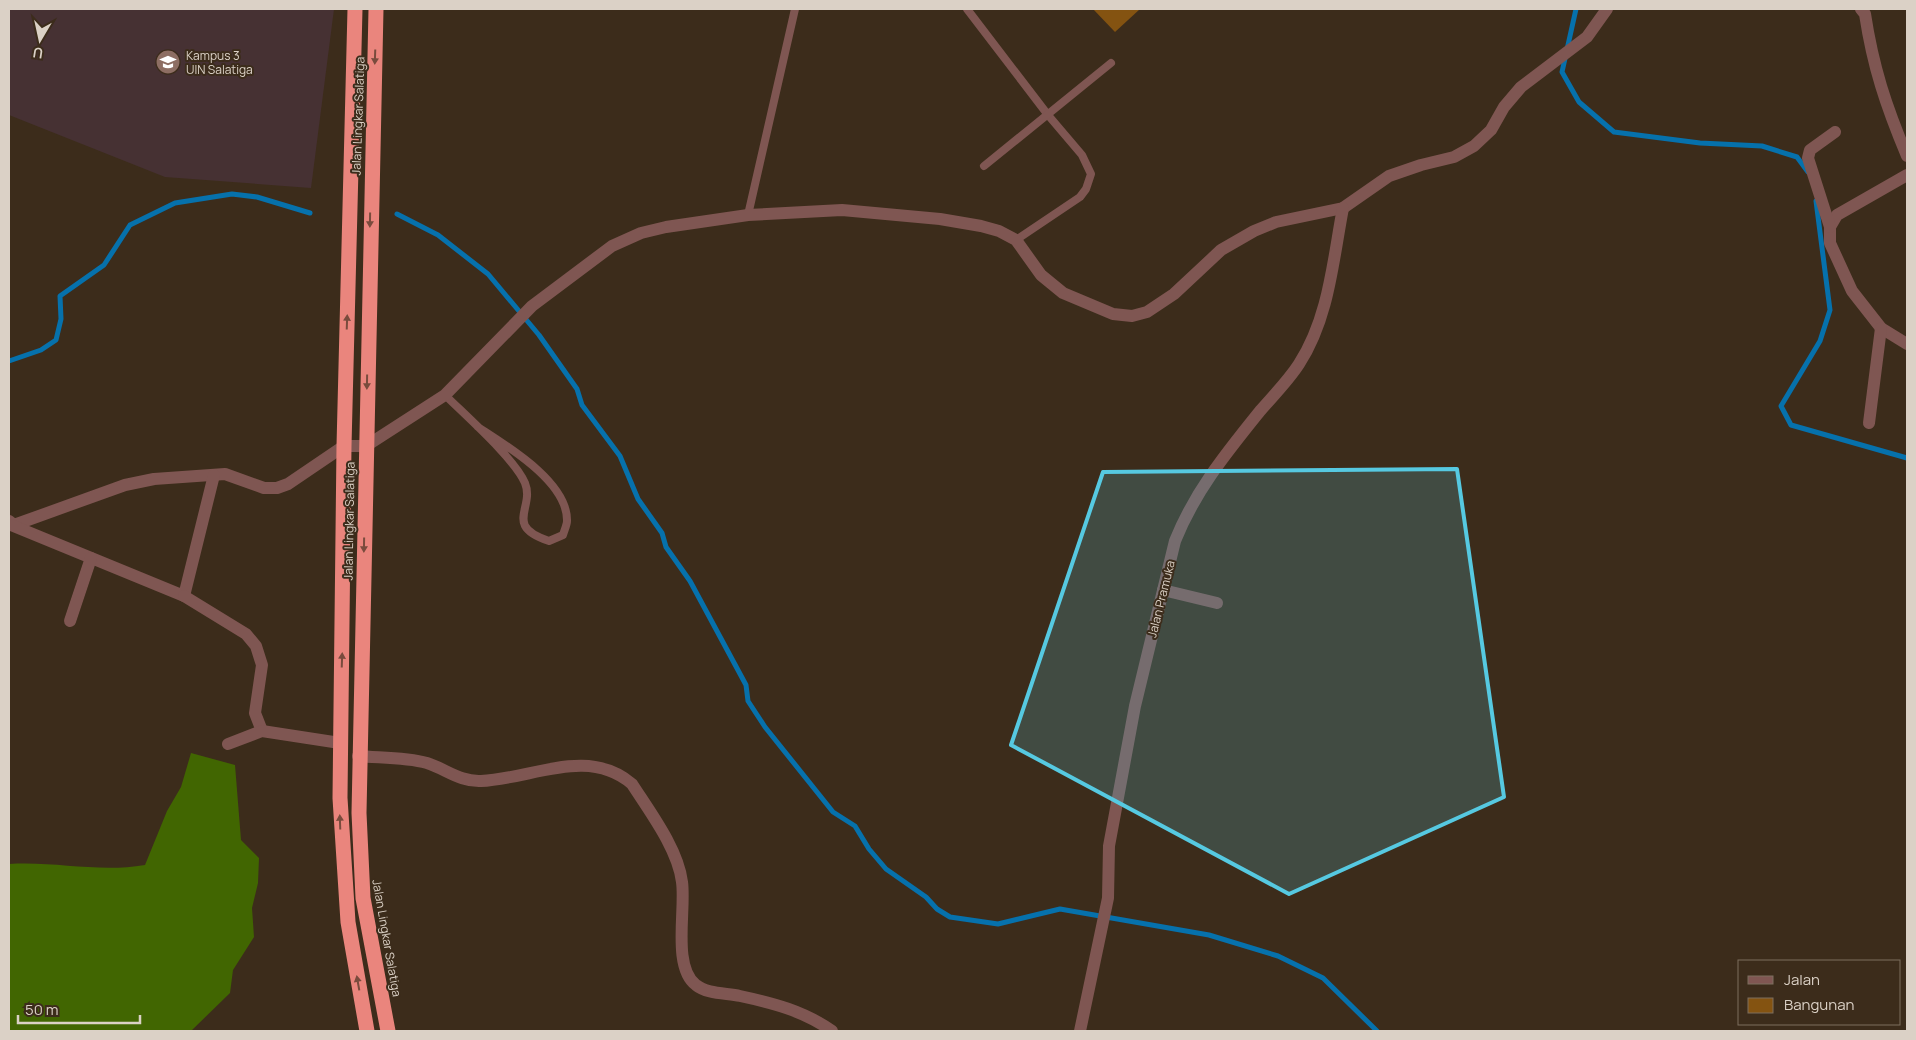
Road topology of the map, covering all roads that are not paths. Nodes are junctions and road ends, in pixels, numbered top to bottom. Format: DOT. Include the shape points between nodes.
graph roads {
  1 [pos="355,9"];
  2 [pos="376,9"];
  3 [pos="795,9"];
  4 [pos="967,9"];
  5 [pos="1607,9"];
  6 [pos="1877,9"];
  7 [pos="1863,11"];
  8 [pos="1111,63"];
  9 [pos="1048,115"];
  10 [pos="1835,132"];
  11 [pos="1907,156"];
  12 [pos="984,166"];
  13 [pos="1907,175"];
  14 [pos="1343,208"];
  15 [pos="748,215"];
  16 [pos="1830,227"];
  17 [pos="1016,240"];
  18 [pos="1880,328"];
  19 [pos="1907,344"];
  20 [pos="445,395"];
  21 [pos="1869,423"];
  22 [pos="478,427"];
  23 [pos="344,446"];
  24 [pos="366,446"];
  25 [pos="214,475"];
  26 [pos="10,523"];
  27 [pos="91,558"];
  28 [pos="1163,590"];
  29 [pos="184,596"];
  30 [pos="1217,603"];
  31 [pos="70,621"];
  32 [pos="262,731"];
  33 [pos="340,743"];
  34 [pos="228,744"];
  35 [pos="358,756"];
  36 [pos="368,1031"];
  37 [pos="388,1031"];
  38 [pos="832,1031"];
  39 [pos="1080,1031"];
  23 -- 1 [label="highway, Jalan Lingkar Salatiga, one-way"];
  2 -- 24 [label="highway, Jalan Lingkar Salatiga, one-way"];
  3 -- 15 [label="lane"];
  4 -- 9 [label="lane"];
  5 -- 14 [label="street" via="1587,38 1521,87 1504,106 1491,130 1474,146 1454,158 1389,176"];
  6 -- 7 [label="street"];
  7 -- 11 [label="street" via="1870,54 1884,101"];
  8 -- 9 [label="lane"];
  9 -- 12 [label="lane"];
  9 -- 17 [label="lane" via="1088,164 1089,182 1080,197"];
  10 -- 16 [label="street" via="1810,150 1808,158"];
  13 -- 16 [label="street" via="1837,215"];
  14 -- 17 [label="street" via="1276,222 1254,231 1221,250 1174,294 1147,312 1132,316 1113,314 1063,293 1041,275"];
  14 -- 28 [label="street, Jalan Pramuka" via="1323,309 1312,341 1298,365 1204,482 1175,540"];
  15 -- 17 [label="street" via="842,210 940,219 981,226"];
  15 -- 20 [label="street" via="666,227 630,237 612,246 532,306"];
  16 -- 18 [label="street" via="1830,243 1852,291"];
  18 -- 19 [label="street"];
  18 -- 21 [label="street"];
  20 -- 22 [label="lane"];
  20 -- 24 [label="street"];
  22 -- 22 [label="lane" via="522,456 548,480 565,507 568,522 562,535 549,541 533,536 525,525 525,484"];
  23 -- 24 [label="street"];
  23 -- 25 [label="street" via="277,488 256,486 225,474"];
  33 -- 23 [label="highway, Jalan Lingkar Salatiga, one-way"];
  24 -- 35 [label="highway, Jalan Lingkar Salatiga, one-way"];
  25 -- 26 [label="street" via="154,478"];
  25 -- 29 [label="street"];
  26 -- 27 [label="street"];
  27 -- 29 [label="street"];
  27 -- 31 [label="street"];
  28 -- 30 [label="street"];
  28 -- 39 [label="street, Jalan Pramuka" via="1135,706 1109,846 1108,898"];
  29 -- 32 [label="street" via="246,634 256,646 262,665 255,713"];
  32 -- 33 [label="street"];
  32 -- 34 [label="street"];
  36 -- 33 [label="highway, Jalan Lingkar Salatiga, one-way" via="348,922 341,841"];
  35 -- 37 [label="highway, Jalan Lingkar Salatiga" via="363,898"];
  35 -- 38 [label="street" via="426,763 470,781 572,765 607,770 626,778 679,863 683,883 684,964 693,983 709,990 789,1009 814,1018"];
}
